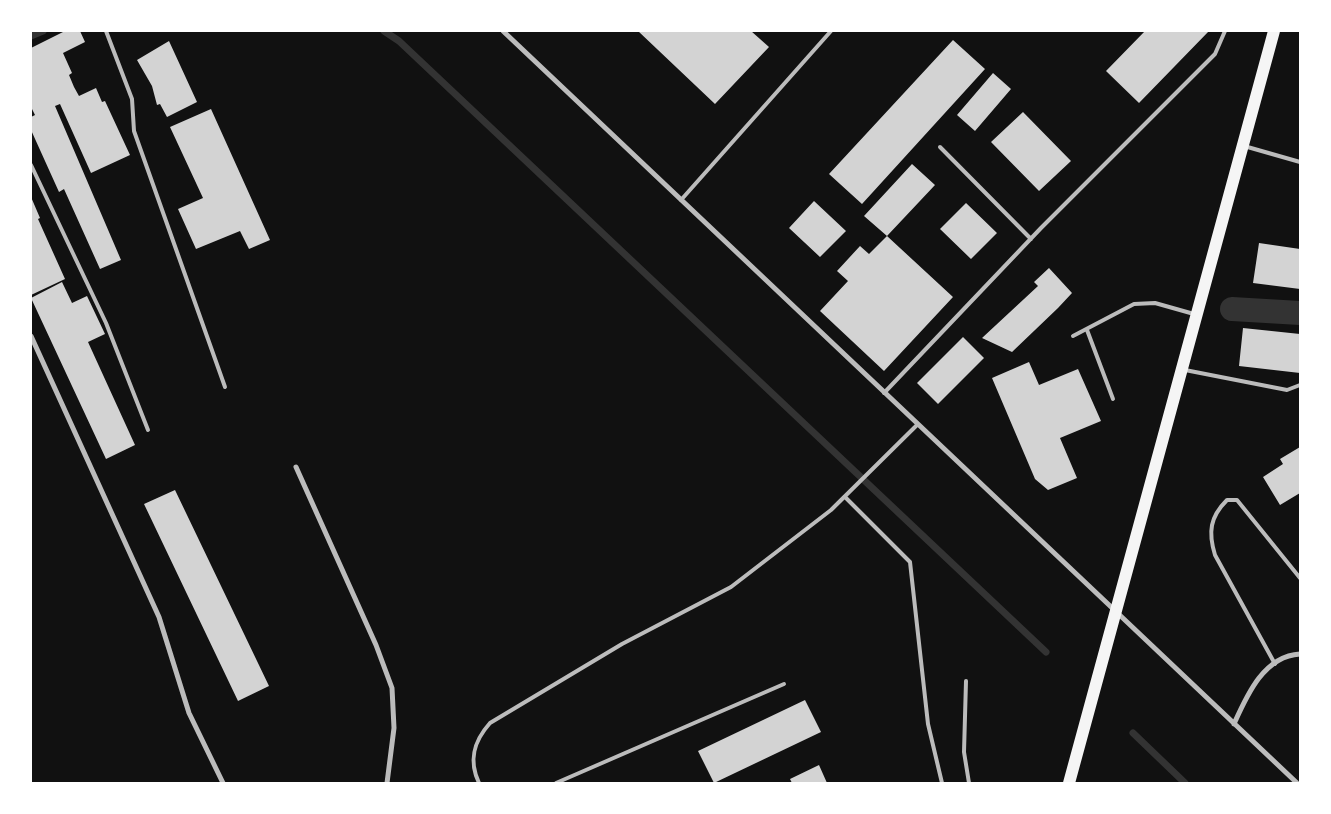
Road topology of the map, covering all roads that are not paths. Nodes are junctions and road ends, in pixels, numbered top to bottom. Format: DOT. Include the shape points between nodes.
graph roads {
  1 [pos="106,31"];
  2 [pos="503,31"];
  3 [pos="832,31"];
  4 [pos="1225,31"];
  5 [pos="1274,31"];
  6 [pos="1243,145"];
  7 [pos="940,148"];
  8 [pos="1300,162"];
  9 [pos="31,165"];
  10 [pos="681,200"];
  11 [pos="1031,239"];
  12 [pos="1197,314"];
  13 [pos="1087,330"];
  14 [pos="31,336"];
  15 [pos="1073,336"];
  16 [pos="1182,369"];
  17 [pos="1300,385"];
  18 [pos="225,387"];
  19 [pos="884,393"];
  20 [pos="1113,398"];
  21 [pos="917,425"];
  22 [pos="148,430"];
  23 [pos="296,467"];
  24 [pos="845,497"];
  25 [pos="1300,578"];
  26 [pos="1115,612"];
  27 [pos="1300,654"];
  28 [pos="1274,664"];
  29 [pos="966,681"];
  30 [pos="784,684"];
  31 [pos="1234,724"];
  32 [pos="223,783"];
  33 [pos="387,783"];
  34 [pos="479,783"];
  35 [pos="556,783"];
  36 [pos="942,783"];
  37 [pos="969,783"];
  38 [pos="1069,783"];
  39 [pos="1297,783"];
  1 -- 18 [label="lane" via="132,99 134,131"];
  2 -- 10 [label="street"];
  3 -- 10 [label="lane"];
  4 -- 11 [label="lane" via="1215,54"];
  5 -- 6 [label="main road"];
  6 -- 8 [label="lane"];
  6 -- 12 [label="main road"];
  7 -- 11 [label="lane"];
  9 -- 22 [label="lane" via="106,322"];
  10 -- 19 [label="street"];
  11 -- 19 [label="lane"];
  12 -- 13 [label="lane" via="1155,303 1134,304"];
  12 -- 16 [label="main road"];
  13 -- 15 [label="lane"];
  13 -- 20 [label="lane"];
  14 -- 32 [label="street" via="159,617 188,713"];
  16 -- 17 [label="lane" via="1287,390"];
  16 -- 26 [label="main road"];
  19 -- 21 [label="street"];
  21 -- 24 [label="lane"];
  21 -- 26 [label="street"];
  23 -- 33 [label="street" via="376,644 392,688 394,728"];
  24 -- 34 [label="lane" via="731,587 622,644 490,722 478,736 472,755"];
  24 -- 36 [label="lane" via="910,562 928,724"];
  25 -- 28 [label="lane" via="1237,500 1227,500 1217,510 1211,523 1210,538 1215,555"];
  26 -- 31 [label="street"];
  26 -- 38 [label="main road"];
  27 -- 28 [label="street" via="1288,654"];
  28 -- 31 [label="street" via="1249,691"];
  29 -- 37 [label="lane" via="964,752"];
  30 -- 35 [label="lane"];
  31 -- 39 [label="street"];
}
